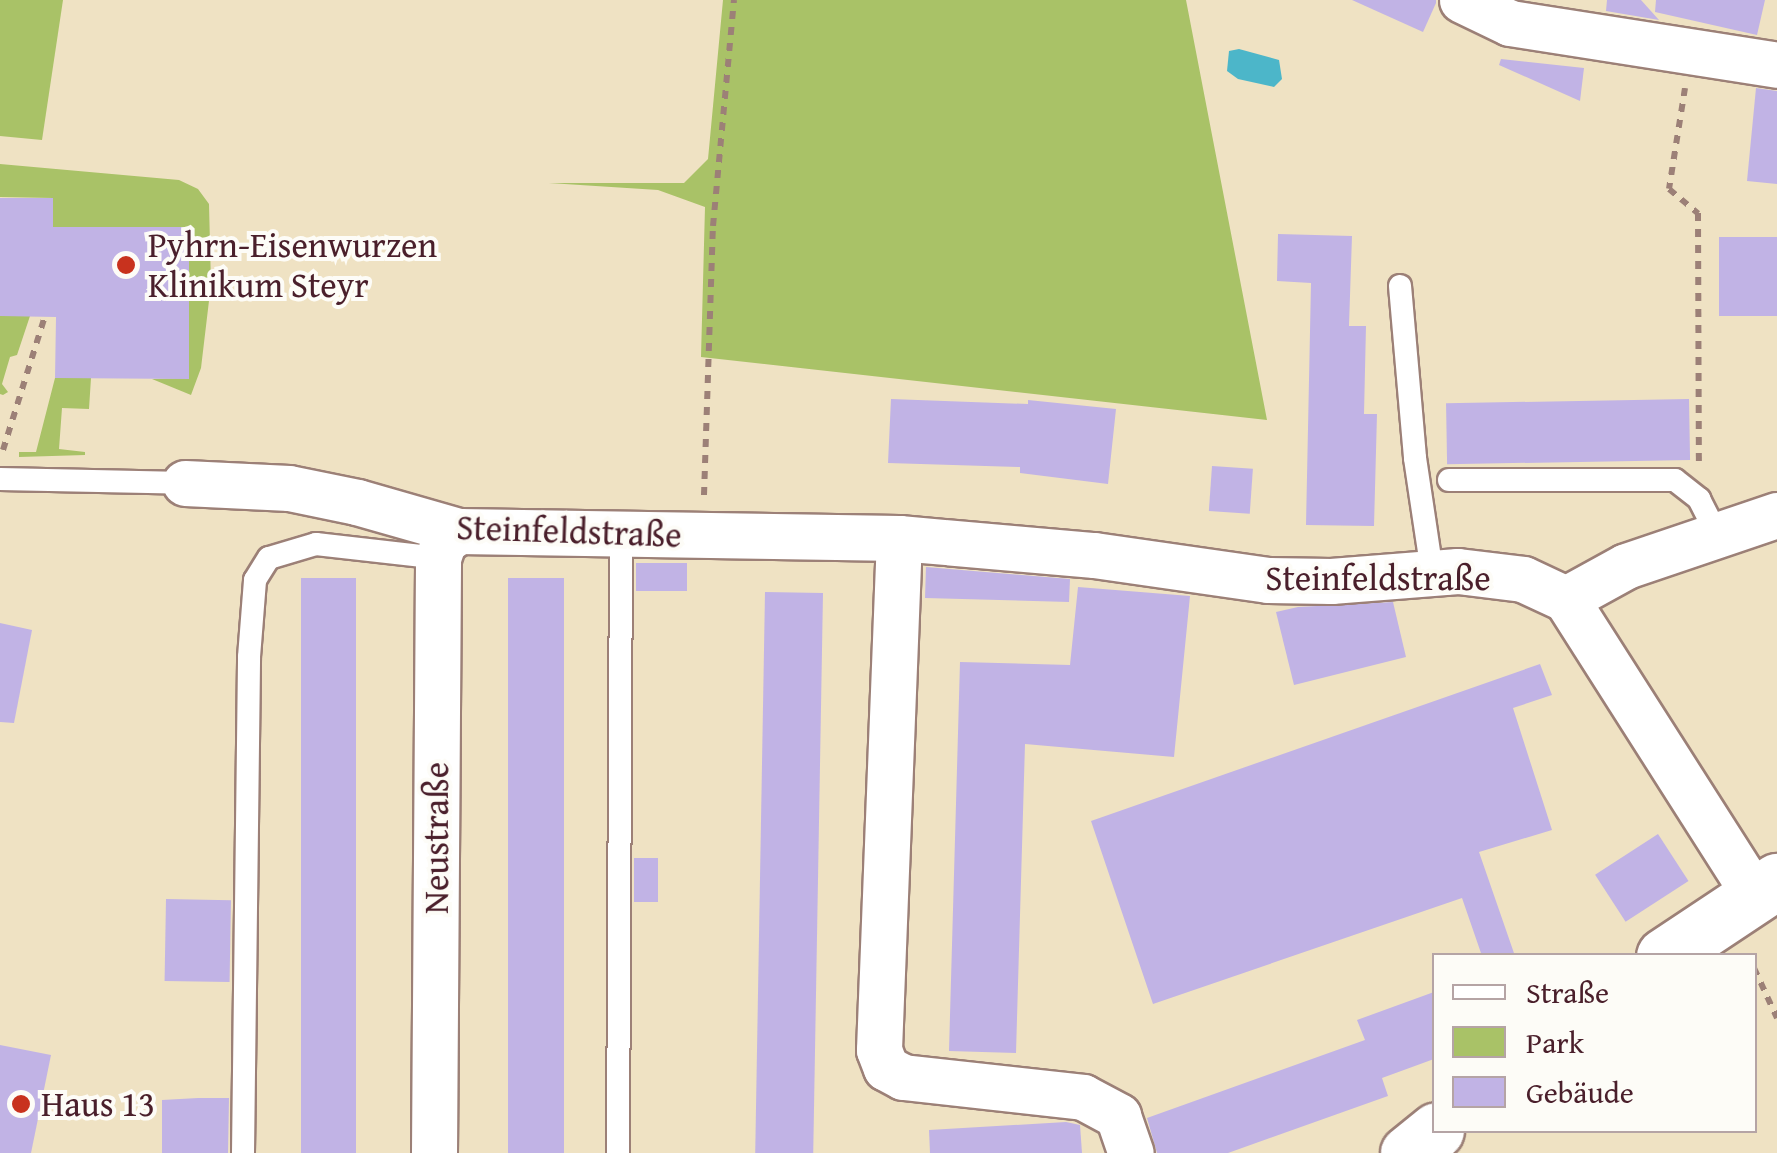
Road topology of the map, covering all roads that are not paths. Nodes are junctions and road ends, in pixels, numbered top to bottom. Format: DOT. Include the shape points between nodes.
graph roads {
  1 [pos="1462,0"];
  2 [pos="1777,64"];
  3 [pos="1400,286"];
  4 [pos="0,480"];
  5 [pos="1448,480"];
  6 [pos="184,483"];
  7 [pos="1777,515"];
  8 [pos="1717,534"];
  9 [pos="621,536"];
  10 [pos="899,538"];
  11 [pos="448,545"];
  12 [pos="1432,572"];
  13 [pos="1566,599"];
  14 [pos="1766,888"];
  15 [pos="1668,953"];
  16 [pos="1432,1133"];
  17 [pos="244,1153"];
  18 [pos="434,1153"];
  19 [pos="618,1153"];
  20 [pos="1131,1153"];
  21 [pos="1408,1153"];
  1 -- 2 [label="street" via="1510,23"];
  3 -- 12 [label="lane"];
  4 -- 6 [label="lane"];
  5 -- 8 [label="lane" via="1675,480 1699,499"];
  6 -- 11 [label="street, Steinfeldstraße" via="289,488 357,502"];
  7 -- 8 [label="street"];
  8 -- 13 [label="street" via="1626,566"];
  9 -- 10 [label="street, Steinfeldstraße"];
  9 -- 11 [label="street, Steinfeldstraße"];
  9 -- 19 [label="lane"];
  10 -- 12 [label="street, Steinfeldstraße" via="1094,555 1268,580"];
  10 -- 20 [label="street" via="879,1050 886,1068 903,1077 1083,1096 1118,1116"];
  11 -- 17 [label="lane" via="316,544 269,558 254,580"];
  11 -- 18 [label="street, Neustraße"];
  12 -- 13 [label="street, Steinfeldstraße" via="1522,580"];
  13 -- 14 [label="street"];
  14 -- 15 [label="main road"];
  16 -- 21 [label="main road"];
}
